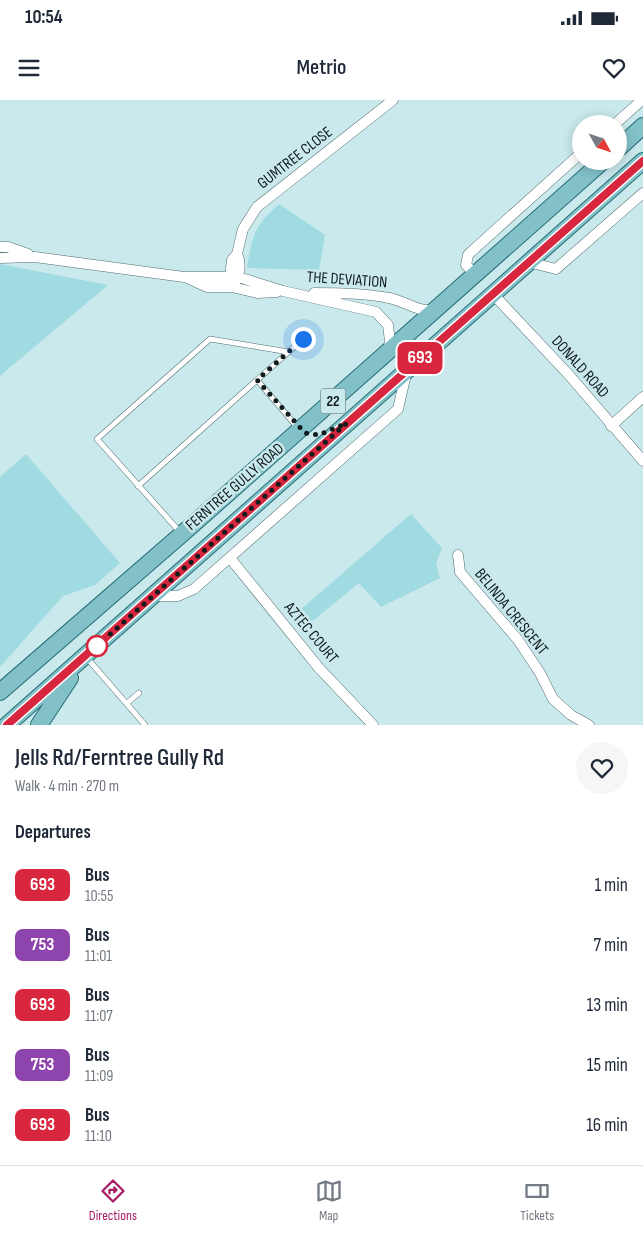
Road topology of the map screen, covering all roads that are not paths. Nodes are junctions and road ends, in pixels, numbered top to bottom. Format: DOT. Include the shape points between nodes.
graph roads {
  1 [pos="392,100"];
  2 [pos="642,100"];
  3 [pos="625,115"];
  4 [pos="643,126"];
  5 [pos="628,140"];
  6 [pos="572,161"];
  7 [pos="643,161"];
  8 [pos="592,170"];
  9 [pos="643,193"];
  10 [pos="0,247"];
  11 [pos="35,257"];
  12 [pos="0,258"];
  13 [pos="528,262"];
  14 [pos="476,275"];
  15 [pos="234,276"];
  16 [pos="184,277"];
  17 [pos="232,287"];
  18 [pos="283,292"];
  19 [pos="493,294"];
  20 [pos="435,310"];
  21 [pos="303,339"];
  22 [pos="289,352"];
  23 [pos="388,352"];
  24 [pos="408,369"];
  25 [pos="257,380"];
  26 [pos="643,397"];
  27 [pos="409,400"];
  28 [pos="398,409"];
  29 [pos="347,423"];
  30 [pos="612,426"];
  31 [pos="300,430"];
  32 [pos="643,461"];
  33 [pos="138,486"];
  34 [pos="182,535"];
  35 [pos="458,555"];
  36 [pos="230,558"];
  37 [pos="153,596"];
  38 [pos="85,656"];
  39 [pos="0,692"];
  40 [pos="139,693"];
  41 [pos="127,703"];
  42 [pos="7,725"];
  43 [pos="39,725"];
  44 [pos="146,725"];
  45 [pos="373,725"];
  46 [pos="589,725"];
  1 -- 15 [label="street, GUMTREE CLOSE" via="257,207 243,228 237,254 232,260"];
  2 -- 3 [label="street"];
  4 -- 5 [label="main road"];
  6 -- 14 [label="street" via="472,251 466,265"];
  7 -- 13 [label="main road, FERNTREE GULLY ROAD / 22"];
  8 -- 14 [label="main road, FERNTREE GULLY ROAD / 22"];
  9 -- 13 [label="street" via="556,269"];
  10 -- 11 [label="street, THE DEVIATION"];
  11 -- 12 [label="street, THE DEVIATION"];
  11 -- 16 [label="street, THE DEVIATION"];
  13 -- 19 [label="main road, FERNTREE GULLY ROAD / 22"];
  14 -- 19 [label="main road"];
  14 -- 20 [label="main road, FERNTREE GULLY ROAD / 22"];
  15 -- 16 [label="street, THE DEVIATION"];
  15 -- 17 [label="street, GUMTREE CLOSE"];
  15 -- 18 [label="street, THE DEVIATION"];
  16 -- 17 [label="street, THE DEVIATION" via="207,287"];
  17 -- 18 [label="street, THE DEVIATION" via="258,293"];
  18 -- 20 [label="street, THE DEVIATION" via="378,296 401,300 422,310"];
  18 -- 23 [label="street, THE DEVIATION" via="376,312 388,325"];
  19 -- 24 [label="main road, FERNTREE GULLY ROAD / 22"];
  19 -- 30 [label="street, DONALD ROAD"];
  20 -- 23 [label="main road, FERNTREE GULLY ROAD / 22"];
  21 -- 22 [label="lane"];
  22 -- 25 [label="lane"];
  22 -- 33 [label="lane" via="210,339 97,440"];
  23 -- 31 [label="main road, FERNTREE GULLY ROAD / 22"];
  24 -- 28 [label="street"];
  24 -- 29 [label="main road, FERNTREE GULLY ROAD / 22"];
  25 -- 31 [label="lane"];
  25 -- 33 [label="lane"];
  26 -- 30 [label="street"];
  27 -- 28 [label="street"];
  28 -- 36 [label="street"];
  29 -- 31 [label="main road" via="319,435"];
  29 -- 37 [label="main road, FERNTREE GULLY ROAD / 22"];
  30 -- 32 [label="street, DONALD ROAD"];
  31 -- 34 [label="main road, FERNTREE GULLY ROAD / 22"];
  33 -- 34 [label="lane"];
  34 -- 39 [label="main road, FERNTREE GULLY ROAD / 22"];
  35 -- 46 [label="street, BELINDA CRESCENT" via="460,572 518,640 553,699 570,715"];
  36 -- 37 [label="street" via="186,594"];
  36 -- 45 [label="street, AZTEC COURT" via="319,668"];
  37 -- 38 [label="main road, FERNTREE GULLY ROAD / 22"];
  38 -- 41 [label="lane"];
  38 -- 42 [label="main road, FERNTREE GULLY ROAD / 22"];
  38 -- 43 [label="main road"];
  40 -- 41 [label="lane"];
  41 -- 44 [label="lane"];
}
